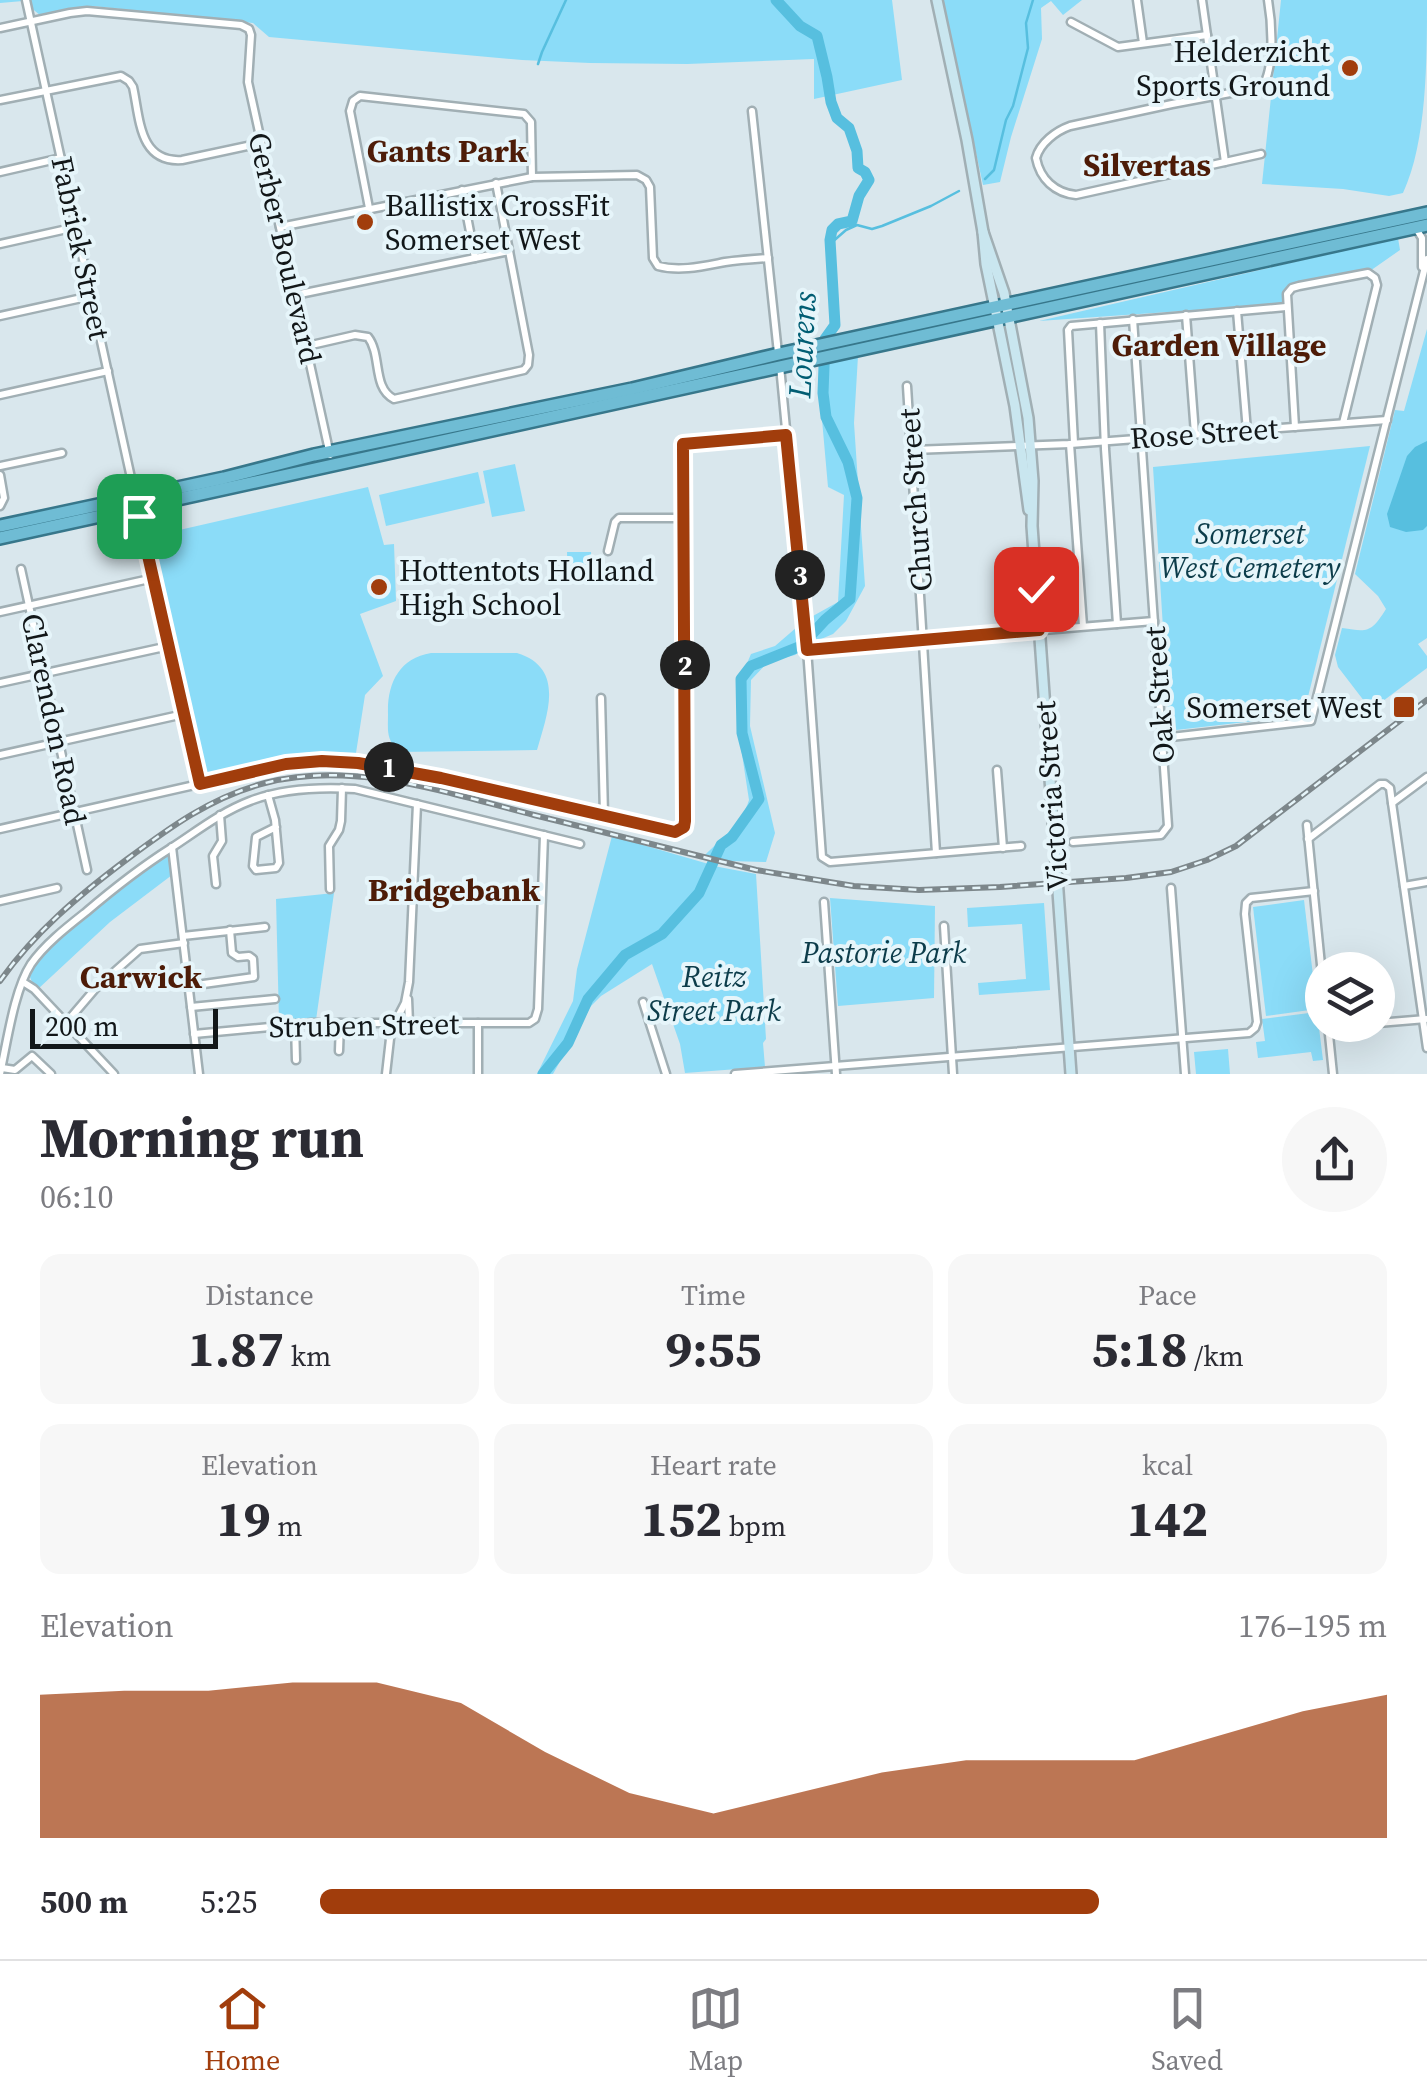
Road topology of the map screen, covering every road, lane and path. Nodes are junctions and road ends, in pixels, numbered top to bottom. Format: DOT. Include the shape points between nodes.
graph roads {
  1 [pos="26,0"];
  2 [pos="937,0"];
  3 [pos="1137,0"];
  4 [pos="1202,0"];
  5 [pos="1268,0"];
  6 [pos="31,21"];
  7 [pos="1071,22"];
  8 [pos="0,28"];
  9 [pos="1207,35"];
  10 [pos="1143,44"];
  11 [pos="46,90"];
  12 [pos="1216,96"];
  13 [pos="0,100"];
  14 [pos="752,111"];
  15 [pos="262,143"];
  16 [pos="1262,154"];
  17 [pos="61,158"];
  18 [pos="1226,162"];
  19 [pos="0,172"];
  20 [pos="532,177"];
  21 [pos="496,183"];
  22 [pos="462,190"];
  23 [pos="369,209"];
  24 [pos="1427,213"];
  25 [pos="280,226"];
  26 [pos="1421,226"];
  27 [pos="76,227"];
  28 [pos="0,244"];
  29 [pos="509,252"];
  30 [pos="475,258"];
  31 [pos="768,258"];
  32 [pos="1427,259"];
  33 [pos="1421,283"];
  34 [pos="295,295"];
  35 [pos="92,296"];
  36 [pos="1286,307"];
  37 [pos="1237,311"];
  38 [pos="1002,313"];
  39 [pos="1186,315"];
  40 [pos="0,316"];
  41 [pos="1133,319"];
  42 [pos="1100,323"];
  43 [pos="853,345"];
  44 [pos="306,346"];
  45 [pos="780,361"];
  46 [pos="108,371"];
  47 [pos="907,386"];
  48 [pos="0,395"];
  49 [pos="1387,420"];
  50 [pos="1342,423"];
  51 [pos="1295,427"];
  52 [pos="1248,430"];
  53 [pos="1195,434"];
  54 [pos="786,435"];
  55 [pos="1142,437"];
  56 [pos="1105,440"];
  57 [pos="1072,444"];
  58 [pos="1026,446"];
  59 [pos="912,450"];
  60 [pos="62,453"];
  61 [pos="330,459"];
  62 [pos="0,466"];
  63 [pos="0,475"];
  64 [pos="136,502"];
  65 [pos="0,506"];
  66 [pos="684,518"];
  67 [pos="0,526"];
  68 [pos="0,538"];
  69 [pos="608,550"];
  70 [pos="21,569"];
  71 [pos="154,578"];
  72 [pos="30,605"];
  73 [pos="0,612"];
  74 [pos="1154,621"];
  75 [pos="1118,624"];
  76 [pos="1083,626"];
  77 [pos="1039,630"];
  78 [pos="924,640"];
  79 [pos="169,646"];
  80 [pos="807,647"];
  81 [pos="45,674"];
  82 [pos="0,684"];
  83 [pos="601,698"];
  84 [pos="185,714"];
  85 [pos="1162,738"];
  86 [pos="60,742"];
  87 [pos="0,755"];
  88 [pos="997,770"];
  89 [pos="1427,777"];
  90 [pos="200,784"];
  91 [pos="342,788"];
  92 [pos="268,795"];
  93 [pos="1392,803"];
  94 [pos="418,804"];
  95 [pos="75,812"];
  96 [pos="604,814"];
  97 [pos="220,815"];
  98 [pos="1307,825"];
  99 [pos="276,827"];
  100 [pos="0,829"];
  101 [pos="544,835"];
  102 [pos="1308,839"];
  103 [pos="1073,842"];
  104 [pos="580,844"];
  105 [pos="1021,846"];
  106 [pos="172,847"];
  107 [pos="1003,848"];
  108 [pos="936,853"];
  109 [pos="87,870"];
  110 [pos="1427,882"];
  111 [pos="216,884"];
  112 [pos="1404,886"];
  113 [pos="58,888"];
  114 [pos="330,888"];
  115 [pos="1171,888"];
  116 [pos="1314,892"];
  117 [pos="0,901"];
  118 [pos="824,902"];
  119 [pos="264,926"];
  120 [pos="944,926"];
  121 [pos="230,930"];
  122 [pos="184,940"];
  123 [pos="1320,952"];
  124 [pos="23,982"];
  125 [pos="189,986"];
  126 [pos="407,998"];
  127 [pos="275,999"];
  128 [pos="643,1002"];
  129 [pos="191,1007"];
  130 [pos="1425,1019"];
  131 [pos="1395,1022"];
  132 [pos="66,1023"];
  133 [pos="340,1023"];
  134 [pos="394,1023"];
  135 [pos="409,1023"];
  136 [pos="478,1023"];
  137 [pos="295,1024"];
  138 [pos="194,1034"];
  139 [pos="1182,1038"];
  140 [pos="1330,1042"];
  141 [pos="1069,1048"];
  142 [pos="1427,1048"];
  143 [pos="339,1051"];
  144 [pos="951,1057"];
  145 [pos="296,1060"];
  146 [pos="1,1067"];
  147 [pos="836,1070"];
  148 [pos="481,1073"];
  149 [pos="51,1074"];
  150 [pos="114,1074"];
  151 [pos="198,1074"];
  152 [pos="386,1074"];
  153 [pos="666,1074"];
  154 [pos="736,1074"];
  155 [pos="952,1074"];
  156 [pos="1071,1074"];
  157 [pos="1185,1074"];
  158 [pos="1333,1074"];
  1 -- 6 [label="street, Fabriek Street"];
  2 -- 38 [label="main road, Victoria Street" via="986,264"];
  3 -- 10 [label="street"];
  4 -- 9 [label="street"];
  5 -- 12 [label="street" via="1268,80 1256,90"];
  6 -- 8 [label="street"];
  6 -- 11 [label="street, Fabriek Street"];
  6 -- 15 [label="street, Gerber Boulevard" via="111,12 243,25 252,35 248,82"];
  7 -- 10 [label="street" via="1116,46"];
  9 -- 10 [label="street"];
  9 -- 12 [label="street"];
  11 -- 13 [label="street"];
  11 -- 15 [label="street" via="124,77 133,87 145,141 166,160"];
  11 -- 17 [label="street, Fabriek Street"];
  12 -- 18 [label="street"];
  12 -- 18 [label="street" via="1064,128 1042,146 1036,161 1047,181 1076,195"];
  14 -- 31 [label="street"];
  15 -- 25 [label="street, Gerber Boulevard"];
  16 -- 18 [label="street"];
  17 -- 19 [label="street"];
  17 -- 27 [label="street, Fabriek Street"];
  20 -- 21 [label="street"];
  20 -- 23 [label="street" via="531,122 524,114 360,96 350,111"];
  20 -- 31 [label="street" via="644,178 650,186 653,258 664,268"];
  21 -- 22 [label="street"];
  21 -- 29 [label="street"];
  22 -- 23 [label="street"];
  22 -- 30 [label="street"];
  23 -- 25 [label="street"];
  24 -- 38 [label="highway"];
  25 -- 34 [label="street, Gerber Boulevard"];
  26 -- 33 [label="street"];
  26 -- 38 [label="highway"];
  27 -- 28 [label="street"];
  27 -- 35 [label="street, Fabriek Street"];
  29 -- 30 [label="street"];
  29 -- 44 [label="street" via="529,355 520,372 394,399 383,392 367,336"];
  30 -- 34 [label="street"];
  31 -- 45 [label="street"];
  32 -- 33 [label="street"];
  33 -- 49 [label="street"];
  34 -- 44 [label="street, Gerber Boulevard"];
  35 -- 40 [label="street"];
  35 -- 46 [label="street, Fabriek Street"];
  36 -- 37 [label="street"];
  36 -- 50 [label="street" via="1292,288 1368,272 1375,278"];
  36 -- 51 [label="street"];
  37 -- 39 [label="street"];
  37 -- 52 [label="street"];
  38 -- 43 [label="highway"];
  38 -- 58 [label="main road, Victoria Street"];
  39 -- 41 [label="street"];
  39 -- 53 [label="street"];
  41 -- 42 [label="street"];
  41 -- 55 [label="street, Oak Street"];
  42 -- 56 [label="street"];
  42 -- 57 [label="street" via="1068,330"];
  43 -- 45 [label="highway" via="821,359"];
  43 -- 45 [label="highway" via="821,345"];
  44 -- 61 [label="street, Gerber Boulevard"];
  45 -- 54 [label="street"];
  45 -- 61 [label="highway" via="632,388"];
  46 -- 48 [label="street"];
  46 -- 64 [label="street, Fabriek Street"];
  47 -- 59 [label="street, Church Street"];
  49 -- 50 [label="street, Rose Street"];
  49 -- 85 [label="street" via="1311,721"];
  50 -- 51 [label="street, Rose Street"];
  51 -- 52 [label="street, Rose Street"];
  52 -- 53 [label="street, Rose Street"];
  53 -- 55 [label="street, Rose Street"];
  54 -- 66 [label="street" via="683,444"];
  54 -- 80 [label="street"];
  55 -- 56 [label="street, Rose Street"];
  55 -- 74 [label="street, Oak Street"];
  56 -- 57 [label="street, Rose Street"];
  56 -- 75 [label="street"];
  57 -- 58 [label="street, Rose Street"];
  57 -- 76 [label="street"];
  58 -- 59 [label="street, Rose Street"];
  58 -- 77 [label="main road, Victoria Street"];
  59 -- 78 [label="street, Church Street"];
  60 -- 62 [label="street"];
  61 -- 64 [label="highway"];
  63 -- 65 [label="street"];
  64 -- 67 [label="highway"];
  64 -- 68 [label="highway"];
  64 -- 71 [label="street, Fabriek Street"];
  66 -- 69 [label="street" via="619,518"];
  66 -- 96 [label="street" via="685,821 675,832"];
  70 -- 72 [label="street, Clarendon Road"];
  71 -- 72 [label="street"];
  71 -- 79 [label="street, Fabriek Street"];
  72 -- 73 [label="street"];
  72 -- 81 [label="street, Clarendon Road"];
  74 -- 75 [label="street"];
  74 -- 85 [label="street, Oak Street"];
  75 -- 76 [label="street"];
  76 -- 77 [label="street"];
  77 -- 78 [label="street"];
  77 -- 141 [label="main road, Victoria Street"];
  78 -- 80 [label="street"];
  78 -- 108 [label="street, Church Street"];
  79 -- 81 [label="street"];
  79 -- 84 [label="street, Fabriek Street"];
  80 -- 108 [label="street" via="825,860"];
  81 -- 82 [label="street"];
  81 -- 86 [label="street, Clarendon Road"];
  83 -- 96 [label="street"];
  84 -- 86 [label="street"];
  84 -- 90 [label="street, Fabriek Street"];
  85 -- 103 [label="street, Oak Street" via="1166,831"];
  86 -- 87 [label="street"];
  86 -- 95 [label="street, Clarendon Road"];
  88 -- 107 [label="street"];
  89 -- 93 [label="street"];
  90 -- 95 [label="street"];
  90 -- 96 [label="street" via="286,764 358,763"];
  91 -- 92 [label="street"];
  91 -- 94 [label="street"];
  91 -- 114 [label="street" via="340,822 329,846"];
  92 -- 97 [label="street"];
  92 -- 99 [label="street"];
  93 -- 102 [label="street" via="1390,788 1380,784"];
  93 -- 112 [label="street"];
  94 -- 101 [label="street"];
  94 -- 126 [label="street"];
  95 -- 100 [label="street"];
  95 -- 109 [label="street, Clarendon Road"];
  97 -- 106 [label="street"];
  97 -- 111 [label="street"];
  98 -- 102 [label="street"];
  99 -- 99 [label="street" via="278,865 256,870 255,840"];
  101 -- 104 [label="street"];
  101 -- 136 [label="street, Struben Street" via="538,1010 529,1023"];
  102 -- 116 [label="street"];
  105 -- 107 [label="street"];
  106 -- 122 [label="street"];
  106 -- 124 [label="street" via="69,926 36,958"];
  107 -- 108 [label="street"];
  110 -- 112 [label="street"];
  112 -- 130 [label="street"];
  113 -- 117 [label="street"];
  115 -- 139 [label="street"];
  116 -- 123 [label="street"];
  116 -- 139 [label="street" via="1246,903 1255,1028"];
  118 -- 147 [label="street"];
  119 -- 121 [label="street"];
  120 -- 144 [label="street"];
  121 -- 122 [label="street"];
  121 -- 125 [label="street" via="232,953 253,958 254,977"];
  122 -- 125 [label="street"];
  122 -- 132 [label="street" via="140,949"];
  124 -- 132 [label="street"];
  124 -- 146 [label="street"];
  125 -- 129 [label="street"];
  126 -- 134 [label="street"];
  126 -- 135 [label="street"];
  127 -- 129 [label="street"];
  128 -- 153 [label="street"];
  129 -- 138 [label="street"];
  130 -- 131 [label="street"];
  130 -- 142 [label="street"];
  132 -- 150 [label="street"];
  133 -- 134 [label="street, Struben Street"];
  133 -- 137 [label="street, Struben Street"];
  133 -- 143 [label="street"];
  134 -- 135 [label="street, Struben Street"];
  134 -- 152 [label="street"];
  135 -- 136 [label="street, Struben Street"];
  136 -- 148 [label="street"];
  137 -- 138 [label="street, Struben Street"];
  137 -- 145 [label="street"];
  138 -- 151 [label="street"];
  139 -- 141 [label="street"];
  139 -- 157 [label="street"];
  140 -- 158 [label="street"];
  141 -- 144 [label="street"];
  141 -- 156 [label="main road, Victoria Street"];
  144 -- 147 [label="street"];
  144 -- 155 [label="street"];
  146 -- 149 [label="street" via="15,1070 32,1056"];
  147 -- 154 [label="street"];
}
